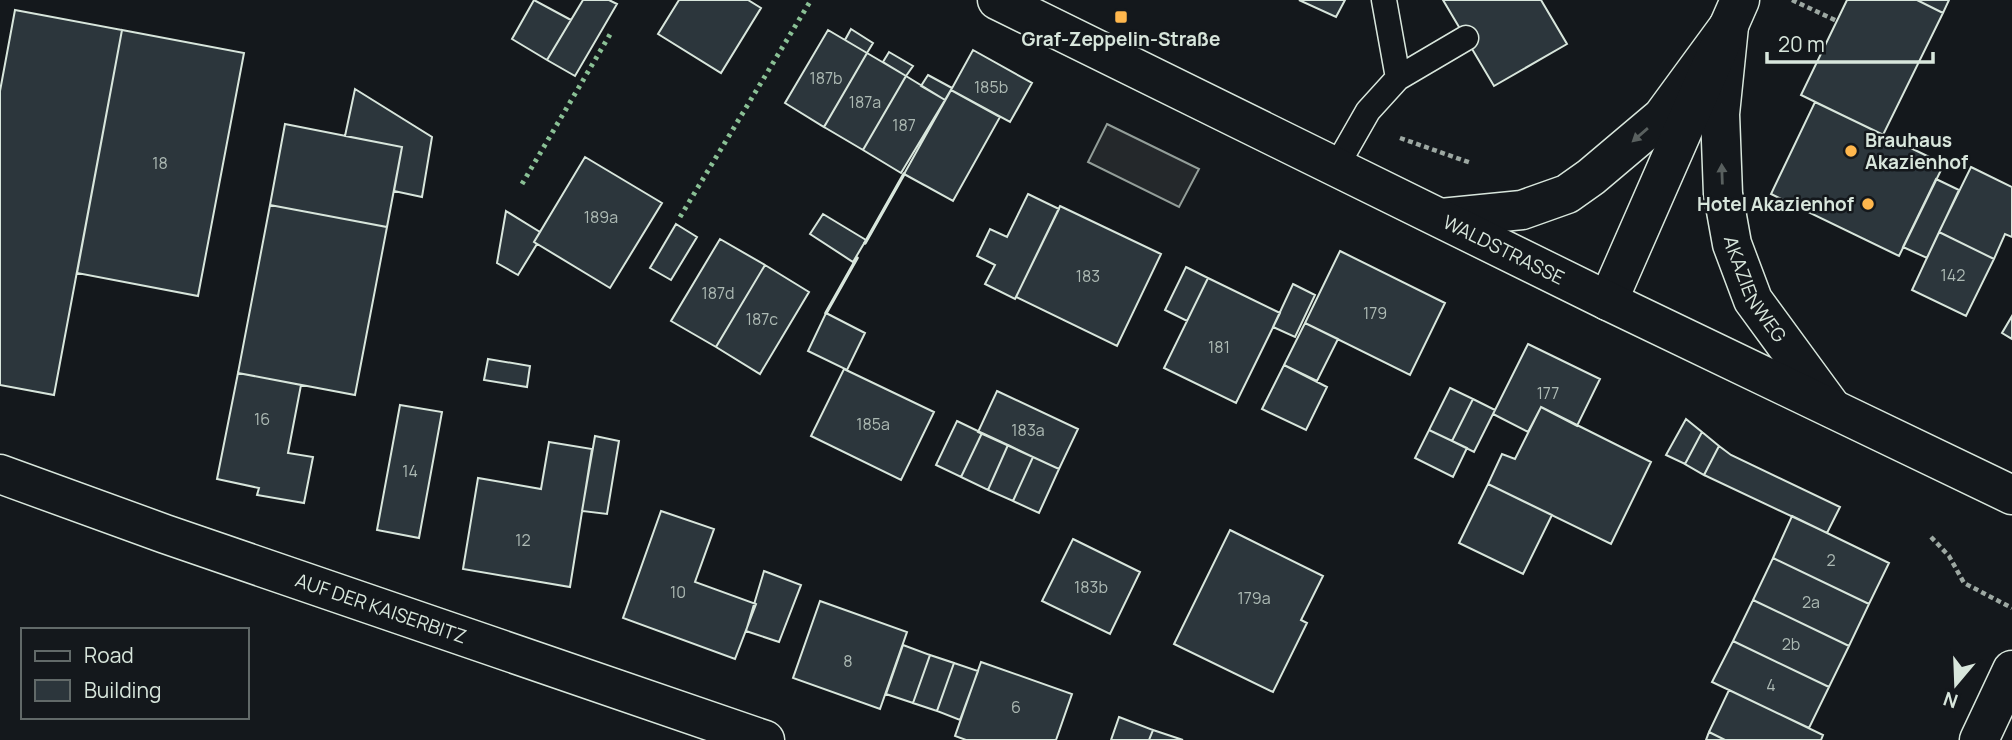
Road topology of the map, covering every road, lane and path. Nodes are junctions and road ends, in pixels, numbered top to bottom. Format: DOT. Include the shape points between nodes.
graph roads {
  1 [pos="998,0"];
  2 [pos="1384,0"];
  3 [pos="1792,0"];
  4 [pos="1735,13"];
  5 [pos="1837,21"];
  6 [pos="1466,38"];
  7 [pos="1398,78"];
  8 [pos="1362,120"];
  9 [pos="1481,162"];
  10 [pos="1336,167"];
  11 [pos="1441,218"];
  12 [pos="1608,301"];
  13 [pos="1832,408"];
  14 [pos="0,474"];
  15 [pos="2012,495"];
  16 [pos="1931,537"];
  17 [pos="2012,608"];
  18 [pos="2012,670"];
  19 [pos="765,740"];
  20 [pos="1979,740"];
  1 -- 10 [label="street, WALDSTRASSE"];
  2 -- 7 [label="lane"];
  3 -- 5 [label="path"];
  4 -- 11 [label="street, one-way" via="1662,117 1567,194 1522,210"];
  4 -- 12 [label="street"];
  13 -- 4 [label="street, AKAZIENWEG, one-way" via="1753,300 1731,244 1723,194 1720,114"];
  6 -- 7 [label="lane"];
  7 -- 8 [label="lane"];
  8 -- 9 [label="path" via="1468,163"];
  8 -- 10 [label="lane"];
  10 -- 11 [label="street, WALDSTRASSE"];
  11 -- 12 [label="street, WALDSTRASSE"];
  12 -- 13 [label="street, WALDSTRASSE"];
  13 -- 15 [label="street, WALDSTRASSE"];
  14 -- 19 [label="street, AUF DER KAISERBITZ"];
  16 -- 17 [label="path" via="1949,556 1964,583"];
  18 -- 20 [label="street"];
}
